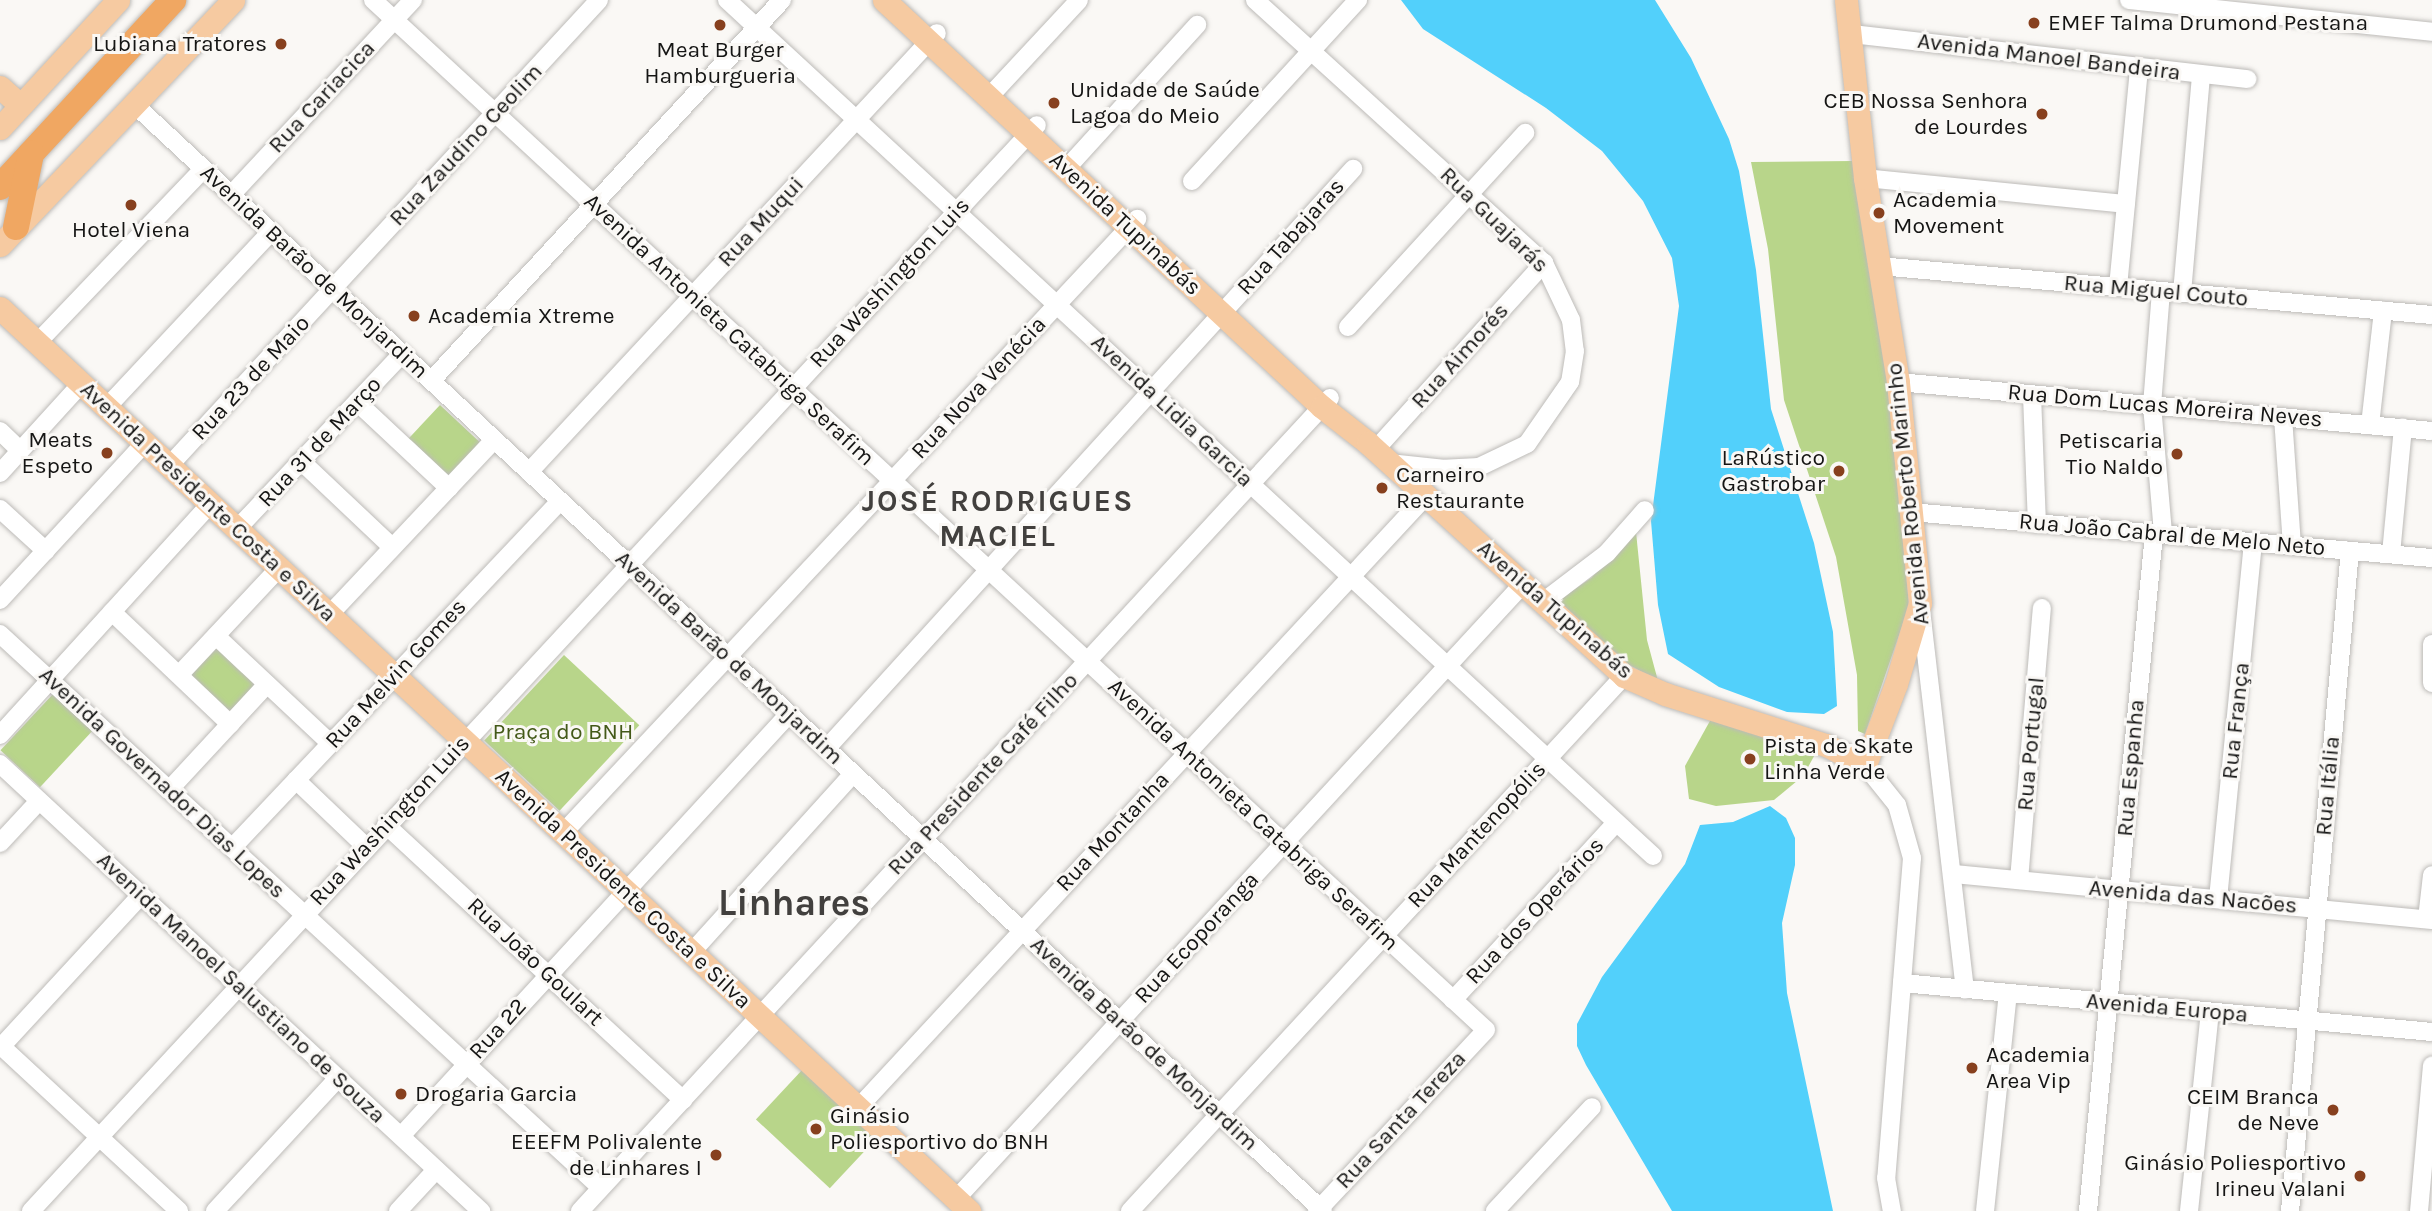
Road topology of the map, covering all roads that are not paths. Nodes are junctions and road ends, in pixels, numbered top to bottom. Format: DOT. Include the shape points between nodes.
graph roads {
  1 [pos="118,0"];
  2 [pos="160,0"];
  3 [pos="173,0"];
  4 [pos="233,0"];
  5 [pos="373,0"];
  6 [pos="413,0"];
  7 [pos="599,0"];
  8 [pos="727,0"];
  9 [pos="782,0"];
  10 [pos="884,0"];
  11 [pos="902,0"];
  12 [pos="1079,0"];
  13 [pos="1255,0"];
  14 [pos="1357,0"];
  15 [pos="1846,0"];
  16 [pos="2129,0"];
  17 [pos="395,20"];
  18 [pos="1197,25"];
  19 [pos="757,27"];
  20 [pos="2432,32"];
  21 [pos="1853,34"];
  22 [pos="933,37"];
  23 [pos="135,40"];
  24 [pos="1310,52"];
  25 [pos="2139,69"];
  26 [pos="2201,75"];
  27 [pos="2247,79"];
  28 [pos="0,87"];
  29 [pos="993,93"];
  30 [pos="20,105"];
  31 [pos="135,105"];
  32 [pos="495,113"];
  33 [pos="856,119"];
  34 [pos="0,128"];
  35 [pos="1033,130"];
  36 [pos="1525,132"];
  37 [pos="32,152"];
  38 [pos="1070,164"];
  39 [pos="203,169"];
  40 [pos="1353,169"];
  41 [pos="1865,178"];
  42 [pos="1192,181"];
  43 [pos="0,187"];
  44 [pos="1469,194"];
  45 [pos="231,195"];
  46 [pos="593,204"];
  47 [pos="2126,204"];
  48 [pos="956,212"];
  49 [pos="1133,223"];
  50 [pos="271,232"];
  51 [pos="8,236"];
  52 [pos="1544,263"];
  53 [pos="1880,266"];
  54 [pos="2118,287"];
  55 [pos="333,289"];
  56 [pos="2161,291"];
  57 [pos="2182,293"];
  58 [pos="693,296"];
  59 [pos="1057,305"];
  60 [pos="1226,309"];
  61 [pos="2383,311"];
  62 [pos="2432,315"];
  63 [pos="3,318"];
  64 [pos="1348,327"];
  65 [pos="37,343"];
  66 [pos="402,354"];
  67 [pos="430,381"];
  68 [pos="1898,382"];
  69 [pos="81,384"];
  70 [pos="792,388"];
  71 [pos="1151,392"];
  72 [pos="2032,394"];
  73 [pos="357,402"];
  74 [pos="1326,402"];
  75 [pos="2152,405"];
  76 [pos="107,408"];
  77 [pos="2283,417"];
  78 [pos="2370,425"];
  79 [pos="2403,428"];
  80 [pos="0,431"];
  81 [pos="2432,431"];
  82 [pos="494,440"];
  83 [pos="145,443"];
  84 [pos="20,450"];
  85 [pos="1378,452"];
  86 [pos="301,461"];
  87 [pos="169,466"];
  88 [pos="529,472"];
  89 [pos="0,473"];
  90 [pos="892,481"];
  91 [pos="1250,484"];
  92 [pos="449,488"];
  93 [pos="1426,496"];
  94 [pos="560,501"];
  95 [pos="210,504"];
  96 [pos="0,509"];
  97 [pos="1645,510"];
  98 [pos="1911,512"];
  99 [pos="2038,524"];
  100 [pos="237,529"];
  101 [pos="2158,534"];
  102 [pos="2253,542"];
  103 [pos="2292,546"];
  104 [pos="393,547"];
  105 [pos="46,551"];
  106 [pos="2350,551"];
  107 [pos="2391,554"];
  108 [pos="2432,558"];
  109 [pos="628,564"];
  110 [pos="279,568"];
  111 [pos="989,570"];
  112 [pos="1351,577"];
  113 [pos="1524,584"];
  114 [pos="0,600"];
  115 [pos="1543,602"];
  116 [pos="1920,603"];
  117 [pos="2042,608"];
  118 [pos="112,612"];
  119 [pos="329,615"];
  120 [pos="0,634"];
  121 [pos="216,636"];
  122 [pos="2432,644"];
  123 [pos="728,657"];
  124 [pos="1087,661"];
  125 [pos="1447,666"];
  126 [pos="178,675"];
  127 [pos="394,676"];
  128 [pos="1624,676"];
  129 [pos="50,680"];
  130 [pos="2432,683"];
  131 [pos="267,684"];
  132 [pos="789,714"];
  133 [pos="230,724"];
  134 [pos="0,735"];
  135 [pos="464,741"];
  136 [pos="330,743"];
  137 [pos="826,749"];
  138 [pos="1187,753"];
  139 [pos="1547,759"];
  140 [pos="0,764"];
  141 [pos="1865,765"];
  142 [pos="853,774"];
  143 [pos="296,780"];
  144 [pos="169,790"];
  145 [pos="40,801"];
  146 [pos="1616,823"];
  147 [pos="386,825"];
  148 [pos="563,833"];
  149 [pos="923,839"];
  150 [pos="0,843"];
  151 [pos="1284,843"];
  152 [pos="366,847"];
  153 [pos="232,848"];
  154 [pos="1653,856"];
  155 [pos="1954,874"];
  156 [pos="2432,875"];
  157 [pos="2019,880"];
  158 [pos="624,890"];
  159 [pos="2119,890"];
  160 [pos="141,895"];
  161 [pos="2218,899"];
  162 [pos="2317,909"];
  163 [pos="304,914"];
  164 [pos="2429,919"];
  165 [pos="1022,931"];
  166 [pos="1384,936"];
  167 [pos="691,953"];
  168 [pos="548,974"];
  169 [pos="1902,983"];
  170 [pos="238,986"];
  171 [pos="1965,989"];
  172 [pos="2008,993"];
  173 [pos="1453,1000"];
  174 [pos="2108,1002"];
  175 [pos="2210,1012"];
  176 [pos="760,1017"];
  177 [pos="1119,1021"];
  178 [pos="2307,1021"];
  179 [pos="1486,1030"];
  180 [pos="2432,1032"];
  181 [pos="0,1046"];
  182 [pos="466,1064"];
  183 [pos="2432,1066"];
  184 [pos="338,1078"];
  185 [pos="683,1100"];
  186 [pos="1592,1107"];
  187 [pos="858,1108"];
  188 [pos="1219,1114"];
  189 [pos="401,1136"];
  190 [pos="99,1137"];
  191 [pos="436,1170"];
  192 [pos="601,1188"];
  193 [pos="962,1205"];
  194 [pos="1320,1210"];
  195 [pos="31,1211"];
  196 [pos="179,1211"];
  197 [pos="215,1211"];
  198 [pos="398,1211"];
  199 [pos="481,1211"];
  200 [pos="580,1211"];
  201 [pos="1130,1211"];
  202 [pos="1495,1211"];
  203 [pos="1892,1211"];
  204 [pos="1985,1211"];
  205 [pos="2088,1211"];
  206 [pos="2189,1211"];
  207 [pos="2290,1211"];
  208 [pos="2419,1211"];
  1 -- 30 [label="main road"];
  2 -- 23 [label="highway"];
  3 -- 23 [label="highway"];
  4 -- 31 [label="main road"];
  5 -- 17 [label="street, Avenida Antonieta Catabriga Serafim"];
  6 -- 17 [label="street, Rua Cariacica"];
  7 -- 32 [label="street, Rua Zaudino Ceolim"];
  8 -- 19 [label="street, Avenida Lidia Garcia"];
  9 -- 19 [label="street"];
  10 -- 22 [label="main road, Avenida Tupinabás"];
  11 -- 22 [label="main road, Avenida Tupinabás"];
  12 -- 29 [label="street"];
  13 -- 24 [label="street, Rua Guajarás"];
  14 -- 24 [label="street"];
  15 -- 21 [label="main road, Avenida Roberto Marinho"];
  16 -- 20 [label="street"];
  17 -- 32 [label="street, Avenida Antonieta Catabriga Serafim"];
  17 -- 45 [label="street, Rua Cariacica"];
  18 -- 38 [label="street"];
  19 -- 33 [label="street, Avenida Lidia Garcia"];
  19 -- 46 [label="street"];
  21 -- 25 [label="street, Avenida Manoel Bandeira"];
  21 -- 41 [label="main road, Avenida Roberto Marinho"];
  22 -- 29 [label="main road, Avenida Tupinabás"];
  22 -- 33 [label="street, Rua Muqui"];
  23 -- 37 [label="highway"];
  24 -- 42 [label="street"];
  24 -- 44 [label="street, Rua Guajarás"];
  25 -- 26 [label="street, Avenida Manoel Bandeira"];
  25 -- 47 [label="street"];
  26 -- 27 [label="street, Avenida Manoel Bandeira"];
  26 -- 57 [label="street"];
  28 -- 30 [label="main road"];
  29 -- 35 [label="main road, Avenida Tupinabás"];
  30 -- 34 [label="main road"];
  31 -- 39 [label="street, Avenida Barão de Monjardim"];
  31 -- 51 [label="main road"];
  32 -- 46 [label="street, Avenida Antonieta Catabriga Serafim"];
  32 -- 55 [label="street, Rua Zaudino Ceolim"];
  33 -- 48 [label="street, Avenida Lidia Garcia"];
  33 -- 58 [label="street, Rua Muqui"];
  35 -- 38 [label="main road, Avenida Tupinabás"];
  35 -- 48 [label="street, Rua Washington Luis"];
  36 -- 44 [label="street"];
  37 -- 43 [label="highway"];
  37 -- 51 [label="highway"];
  38 -- 49 [label="main road, Avenida Tupinabás"];
  39 -- 45 [label="street, Avenida Barão de Monjardim"];
  39 -- 65 [label="street"];
  40 -- 60 [label="street, Rua Tabajaras"];
  41 -- 47 [label="street"];
  41 -- 53 [label="main road, Avenida Roberto Marinho"];
  44 -- 52 [label="street, Rua Guajarás"];
  44 -- 64 [label="street"];
  45 -- 50 [label="street, Avenida Barão de Monjardim"];
  46 -- 58 [label="street, Avenida Antonieta Catabriga Serafim"];
  46 -- 67 [label="street"];
  47 -- 54 [label="street"];
  48 -- 59 [label="street, Avenida Lidia Garcia"];
  48 -- 70 [label="street, Rua Washington Luis"];
  49 -- 59 [label="street, Rua Nova Venécia"];
  49 -- 60 [label="main road, Avenida Tupinabás"];
  50 -- 55 [label="street, Avenida Barão de Monjardim"];
  50 -- 76 [label="street"];
  52 -- 85 [label="street, Rua Aimorés"];
  52 -- 85 [label="street, Rua Guajarás" via="1568,309 1575,351 1570,382 1527,444 1479,467 1445,469"];
  53 -- 54 [label="street, Rua Miguel Couto"];
  53 -- 68 [label="main road, Avenida Roberto Marinho"];
  54 -- 56 [label="street, Rua Miguel Couto"];
  55 -- 66 [label="street, Avenida Barão de Monjardim"];
  55 -- 87 [label="street, Rua 23 de Maio"];
  56 -- 57 [label="street, Rua Miguel Couto"];
  56 -- 75 [label="street, Rua Espanha"];
  57 -- 61 [label="street, Rua Miguel Couto"];
  58 -- 70 [label="street, Avenida Antonieta Catabriga Serafim"];
  58 -- 88 [label="street, Rua Muqui"];
  59 -- 71 [label="street, Avenida Lidia Garcia"];
  59 -- 90 [label="street, Rua Nova Venécia"];
  60 -- 71 [label="street, Rua Tabajaras"];
  60 -- 74 [label="main road, Avenida Tupinabás"];
  61 -- 62 [label="street, Rua Miguel Couto"];
  61 -- 78 [label="street"];
  63 -- 65 [label="main road, Avenida Presidente Costa e Silva"];
  65 -- 69 [label="main road, Avenida Presidente Costa e Silva"];
  66 -- 67 [label="street, Avenida Barão de Monjardim"];
  66 -- 73 [label="street, Rua 31 de Março"];
  67 -- 82 [label="street, Avenida Barão de Monjardim"];
  68 -- 72 [label="street, Rua Dom Lucas Moreira Neves"];
  68 -- 98 [label="main road, Avenida Roberto Marinho"];
  69 -- 76 [label="main road, Avenida Presidente Costa e Silva"];
  69 -- 84 [label="street"];
  70 -- 90 [label="street, Avenida Antonieta Catabriga Serafim"];
  70 -- 109 [label="street, Rua Washington Luis"];
  71 -- 91 [label="street, Avenida Lidia Garcia"];
  71 -- 111 [label="street, Rua Tabajaras"];
  72 -- 75 [label="street, Rua Dom Lucas Moreira Neves"];
  72 -- 99 [label="street"];
  73 -- 86 [label="street, Rua 31 de Março"];
  73 -- 92 [label="street"];
  74 -- 85 [label="main road, Avenida Tupinabás"];
  74 -- 91 [label="street, Rua Presidente Café Filho"];
  75 -- 77 [label="street, Rua Dom Lucas Moreira Neves"];
  75 -- 101 [label="street, Rua Espanha"];
  76 -- 83 [label="main road, Avenida Presidente Costa e Silva"];
  77 -- 78 [label="street, Rua Dom Lucas Moreira Neves"];
  77 -- 103 [label="street"];
  78 -- 79 [label="street, Rua Dom Lucas Moreira Neves"];
  79 -- 81 [label="street, Rua Dom Lucas Moreira Neves"];
  79 -- 107 [label="street"];
  80 -- 84 [label="street"];
  82 -- 88 [label="street, Avenida Barão de Monjardim"];
  82 -- 92 [label="street"];
  83 -- 87 [label="main road, Avenida Presidente Costa e Silva"];
  83 -- 105 [label="street"];
  84 -- 89 [label="street"];
  85 -- 93 [label="main road, Avenida Tupinabás"];
  86 -- 100 [label="street, Rua 31 de Março"];
  86 -- 104 [label="street"];
  87 -- 95 [label="main road, Avenida Presidente Costa e Silva"];
  88 -- 94 [label="street, Avenida Barão de Monjardim"];
  90 -- 111 [label="street, Avenida Antonieta Catabriga Serafim"];
  90 -- 123 [label="street, Rua Nova Venécia"];
  91 -- 112 [label="street, Avenida Lidia Garcia"];
  91 -- 124 [label="street, Rua Presidente Café Filho"];
  92 -- 104 [label="street"];
  93 -- 112 [label="street, Rua Montanha"];
  93 -- 113 [label="main road, Avenida Tupinabás"];
  94 -- 109 [label="street, Avenida Barão de Monjardim"];
  94 -- 127 [label="street, Rua Melvin Gomes"];
  95 -- 100 [label="main road, Avenida Presidente Costa e Silva"];
  95 -- 118 [label="street"];
  96 -- 105 [label="street"];
  97 -- 115 [label="street" via="1607,553"];
  98 -- 99 [label="street, Rua João Cabral de Melo Neto"];
  98 -- 116 [label="main road, Avenida Roberto Marinho"];
  99 -- 101 [label="street, Rua João Cabral de Melo Neto"];
  100 -- 110 [label="main road, Avenida Presidente Costa e Silva"];
  101 -- 102 [label="street, Rua João Cabral de Melo Neto"];
  101 -- 159 [label="street, Rua Espanha"];
  102 -- 103 [label="street, Rua João Cabral de Melo Neto"];
  102 -- 161 [label="street, Rua França"];
  103 -- 106 [label="street, Rua João Cabral de Melo Neto"];
  104 -- 119 [label="street"];
  105 -- 114 [label="street"];
  106 -- 107 [label="street, Rua João Cabral de Melo Neto"];
  106 -- 162 [label="street, Rua Itália"];
  107 -- 108 [label="street, Rua João Cabral de Melo Neto"];
  109 -- 123 [label="street, Avenida Barão de Monjardim"];
  109 -- 135 [label="street, Rua Washington Luis"];
  110 -- 119 [label="main road, Avenida Presidente Costa e Silva"];
  110 -- 121 [label="street"];
  111 -- 124 [label="street, Avenida Antonieta Catabriga Serafim"];
  111 -- 137 [label="street, Rua Tabajaras"];
  112 -- 125 [label="street, Avenida Lidia Garcia"];
  112 -- 138 [label="street, Rua Montanha"];
  113 -- 115 [label="main road, Avenida Tupinabás"];
  113 -- 125 [label="street, Rua Ecoporanga"];
  115 -- 128 [label="main road, Avenida Tupinabás"];
  116 -- 141 [label="main road"];
  116 -- 155 [label="street, Avenida Roberto Marinho"];
  117 -- 157 [label="street, Rua Portugal"];
  118 -- 126 [label="street"];
  118 -- 129 [label="street"];
  119 -- 127 [label="main road, Avenida Presidente Costa e Silva"];
  120 -- 129 [label="street, Avenida Governador Dias Lopes"];
  121 -- 126 [label="street"];
  121 -- 131 [label="street"];
  122 -- 130 [label="street"];
  123 -- 132 [label="street, Avenida Barão de Monjardim"];
  123 -- 148 [label="street, Rua Nova Venécia"];
  124 -- 138 [label="street, Avenida Antonieta Catabriga Serafim"];
  124 -- 149 [label="street, Rua Presidente Café Filho"];
  125 -- 139 [label="street, Avenida Lidia Garcia"];
  125 -- 151 [label="street, Rua Ecoporanga"];
  126 -- 133 [label="street"];
  127 -- 135 [label="main road, Avenida Presidente Costa e Silva"];
  127 -- 136 [label="street, Rua Melvin Gomes"];
  128 -- 139 [label="street, Rua Mantenopólis"];
  128 -- 141 [label="main road, Avenida Tupinabás" via="1665,694 1826,745"];
  129 -- 134 [label="street"];
  129 -- 144 [label="street, Avenida Governador Dias Lopes"];
  131 -- 133 [label="street"];
  131 -- 136 [label="street"];
  132 -- 137 [label="street, Avenida Barão de Monjardim"];
  132 -- 158 [label="street"];
  133 -- 144 [label="street"];
  135 -- 147 [label="street, Rua Washington Luis"];
  135 -- 148 [label="main road, Avenida Presidente Costa e Silva"];
  136 -- 143 [label="street, Rua Melvin Gomes"];
  137 -- 142 [label="street, Avenida Barão de Monjardim"];
  138 -- 151 [label="street, Avenida Antonieta Catabriga Serafim"];
  138 -- 165 [label="street, Rua Montanha"];
  139 -- 146 [label="street, Avenida Lidia Garcia"];
  139 -- 166 [label="street, Rua Mantenopólis"];
  140 -- 145 [label="street, Avenida Manoel Salustiano de Souza"];
  141 -- 169 [label="street, Avenida Tupinabás" via="1897,805 1910,839 1913,859"];
  142 -- 149 [label="street, Avenida Barão de Monjardim"];
  142 -- 167 [label="street"];
  143 -- 152 [label="street"];
  143 -- 153 [label="street, Rua Melvin Gomes"];
  144 -- 153 [label="street, Avenida Governador Dias Lopes"];
  145 -- 150 [label="street"];
  145 -- 160 [label="street, Avenida Manoel Salustiano de Souza"];
  146 -- 154 [label="street, Avenida Lidia Garcia"];
  146 -- 173 [label="street, Rua dos Operários"];
  147 -- 152 [label="street, Rua Washington Luis"];
  147 -- 168 [label="street, Rua João Goulart"];
  148 -- 158 [label="main road, Avenida Presidente Costa e Silva"];
  149 -- 165 [label="street, Avenida Barão de Monjardim"];
  149 -- 176 [label="street, Rua Presidente Café Filho"];
  151 -- 166 [label="street, Avenida Antonieta Catabriga Serafim"];
  151 -- 177 [label="street, Rua Ecoporanga"];
  152 -- 163 [label="street, Rua Washington Luis"];
  153 -- 163 [label="street, Avenida Governador Dias Lopes"];
  155 -- 157 [label="street, Avenida das Nacões"];
  155 -- 171 [label="street, Avenida Roberto Marinho"];
  156 -- 164 [label="street"];
  157 -- 159 [label="street, Avenida das Nacões"];
  158 -- 167 [label="main road, Avenida Presidente Costa e Silva"];
  158 -- 168 [label="street, Rua 22"];
  159 -- 161 [label="street, Avenida das Nacões"];
  159 -- 174 [label="street, Rua Espanha"];
  160 -- 170 [label="street, Avenida Manoel Salustiano de Souza"];
  160 -- 181 [label="street"];
  161 -- 162 [label="street, Avenida das Nacões"];
  162 -- 164 [label="street, Avenida das Nacões"];
  162 -- 178 [label="street, Rua Itália"];
  163 -- 170 [label="street, Rua Washington Luis"];
  163 -- 182 [label="street, Avenida Governador Dias Lopes"];
  165 -- 177 [label="street, Avenida Barão de Monjardim"];
  165 -- 187 [label="street, Rua Montanha"];
  166 -- 173 [label="street, Avenida Antonieta Catabriga Serafim"];
  166 -- 188 [label="street, Rua Mantenopólis"];
  167 -- 176 [label="main road, Avenida Presidente Costa e Silva"];
  168 -- 182 [label="street, Rua 22"];
  168 -- 185 [label="street, Rua João Goulart"];
  169 -- 171 [label="street, Avenida Europa"];
  169 -- 203 [label="street, Avenida Tupinabás" via="1886,1178"];
  170 -- 184 [label="street, Avenida Manoel Salustiano de Souza"];
  170 -- 190 [label="street, Rua Washington Luis"];
  171 -- 172 [label="street, Avenida Europa"];
  172 -- 174 [label="street, Avenida Europa"];
  172 -- 204 [label="street"];
  173 -- 179 [label="street, Avenida Antonieta Catabriga Serafim"];
  174 -- 175 [label="street, Avenida Europa"];
  174 -- 205 [label="street, Rua Espanha"];
  175 -- 178 [label="street, Avenida Europa"];
  175 -- 206 [label="street"];
  176 -- 185 [label="street, Rua Presidente Café Filho"];
  176 -- 187 [label="main road, Avenida Presidente Costa e Silva"];
  177 -- 188 [label="street, Avenida Barão de Monjardim"];
  177 -- 193 [label="street, Rua Ecoporanga"];
  178 -- 180 [label="street, Avenida Europa"];
  178 -- 207 [label="street, Rua Itália"];
  179 -- 194 [label="street, Rua Santa Tereza"];
  181 -- 190 [label="street"];
  182 -- 189 [label="street, Rua 22"];
  182 -- 192 [label="street, Avenida Governador Dias Lopes"];
  183 -- 208 [label="street"];
  184 -- 189 [label="street, Avenida Manoel Salustiano de Souza"];
  184 -- 197 [label="street"];
  185 -- 192 [label="street, Rua Presidente Café Filho"];
  186 -- 202 [label="street"];
  187 -- 193 [label="main road, Avenida Presidente Costa e Silva"];
  188 -- 194 [label="street, Avenida Barão de Monjardim"];
  188 -- 201 [label="street, Rua Mantenopólis"];
  189 -- 191 [label="street, Avenida Manoel Salustiano de Souza"];
  190 -- 195 [label="street, Rua Washington Luis"];
  190 -- 196 [label="street"];
  191 -- 198 [label="street"];
  191 -- 199 [label="street, Avenida Manoel Salustiano de Souza"];
  192 -- 200 [label="street, Rua Presidente Café Filho"];
}
